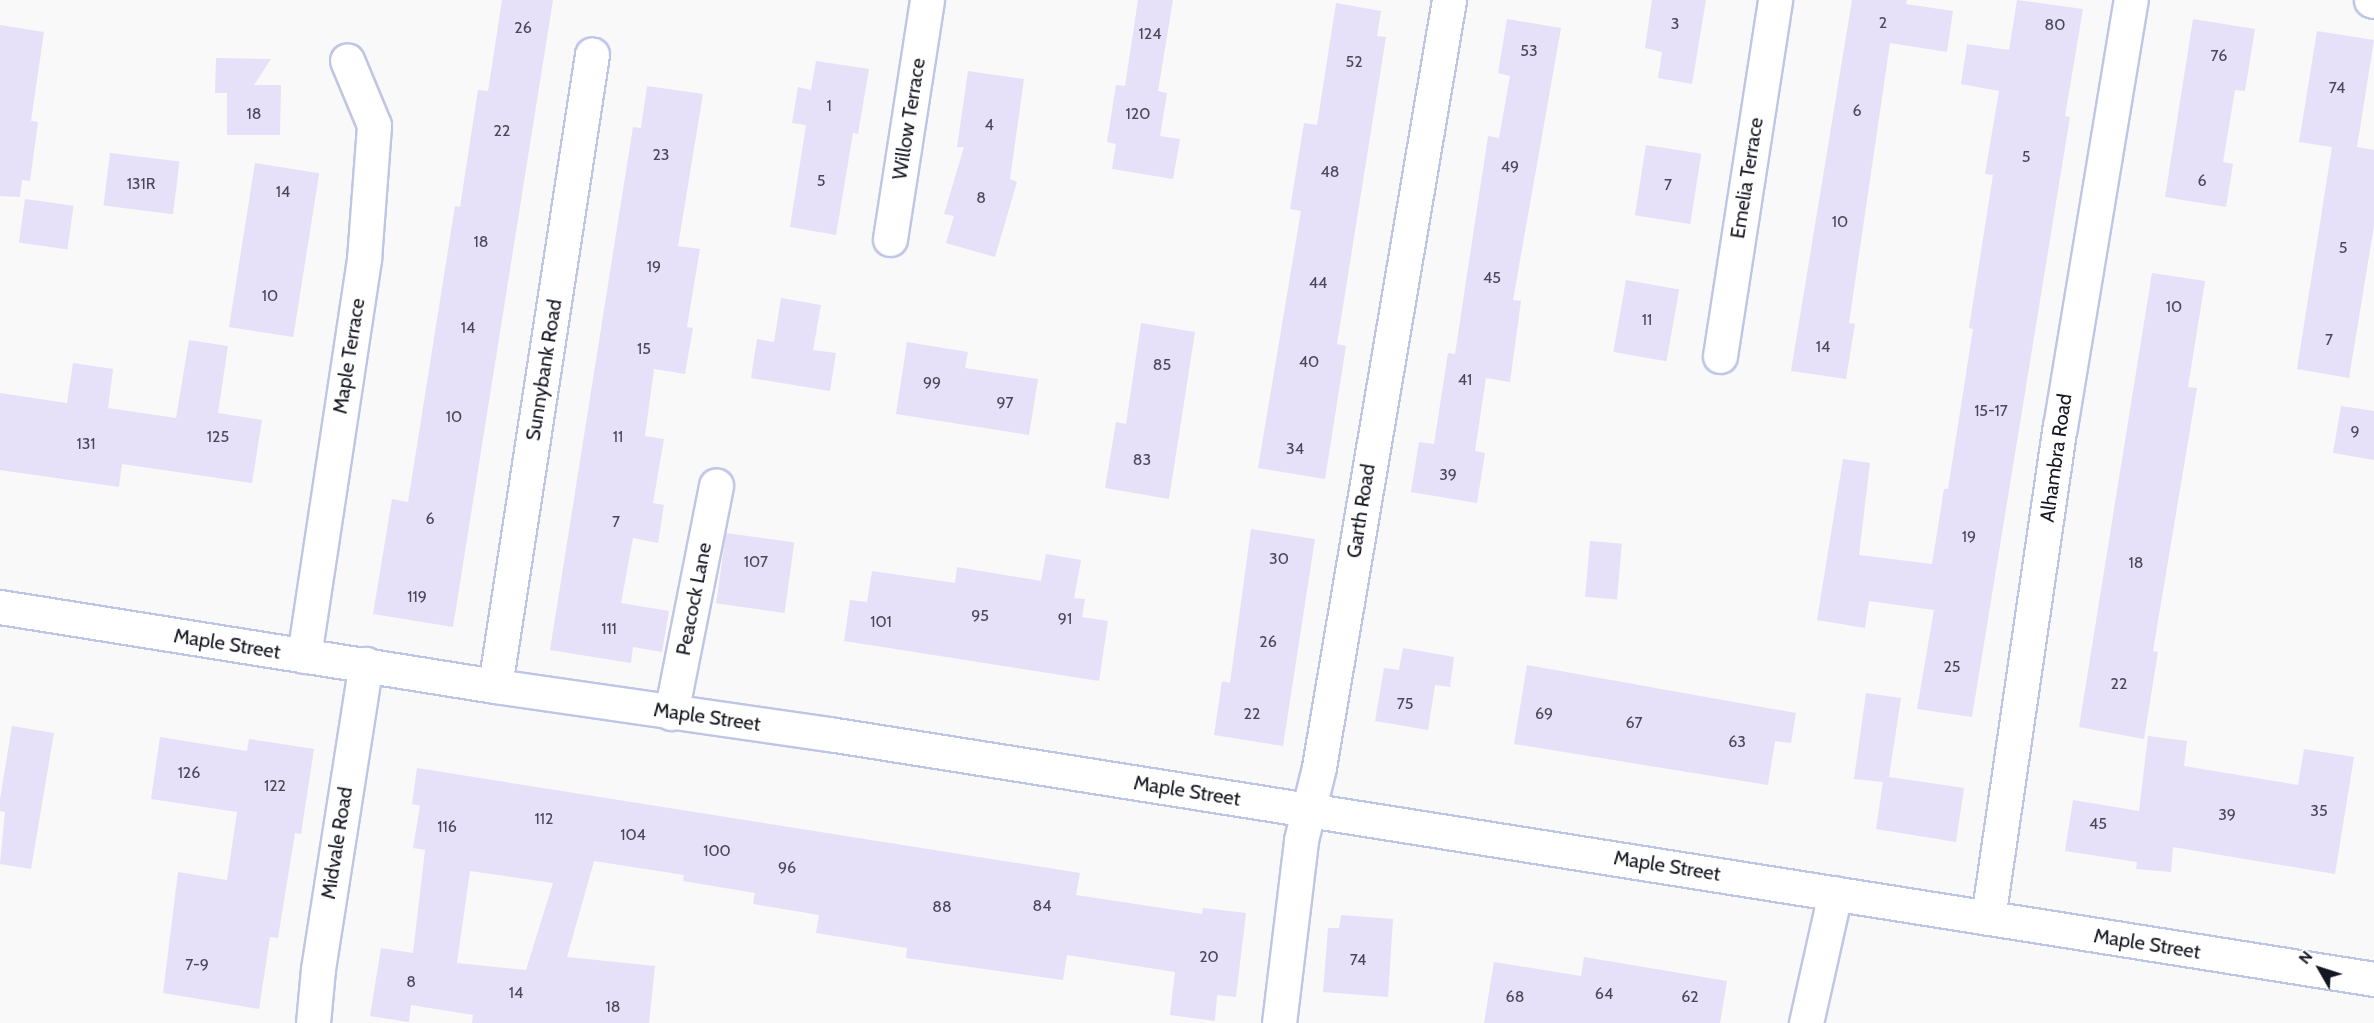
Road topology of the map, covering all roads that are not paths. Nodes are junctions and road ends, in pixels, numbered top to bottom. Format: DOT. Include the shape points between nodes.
graph roads {
  1 [pos="927,0"];
  2 [pos="1449,0"];
  3 [pos="1775,0"];
  4 [pos="2131,0"];
  5 [pos="592,54"];
  6 [pos="347,60"];
  7 [pos="890,239"];
  8 [pos="1720,356"];
  9 [pos="716,485"];
  10 [pos="0,607"];
  11 [pos="304,656"];
  12 [pos="366,664"];
  13 [pos="495,686"];
  14 [pos="672,713"];
  15 [pos="1306,810"];
  16 [pos="1835,893"];
  17 [pos="1988,918"];
  18 [pos="2374,979"];
  19 [pos="313,1023"];
  20 [pos="1280,1023"];
  21 [pos="1806,1023"];
  1 -- 7 [label="street, Willow Terrace"];
  2 -- 15 [label="street, Garth Road" via="1316,780"];
  3 -- 8 [label="street, Emelia Terrace"];
  4 -- 17 [label="street, Alhambra Road" via="2060,427"];
  5 -- 13 [label="street, Sunnybank Road"];
  6 -- 11 [label="street, Maple Terrace" via="374,124 364,259"];
  9 -- 14 [label="street, Peacock Lane"];
  10 -- 11 [label="street, Maple Street"];
  11 -- 12 [label="street, Maple Street"];
  12 -- 13 [label="street, Maple Street"];
  12 -- 19 [label="street, Midvale Road"];
  13 -- 14 [label="street, Maple Street"];
  14 -- 15 [label="street, Maple Street"];
  15 -- 16 [label="street, Maple Street"];
  15 -- 20 [label="street, Garth Road"];
  16 -- 17 [label="street, Maple Street"];
  16 -- 21 [label="street"];
  17 -- 18 [label="street, Maple Street"];
}
